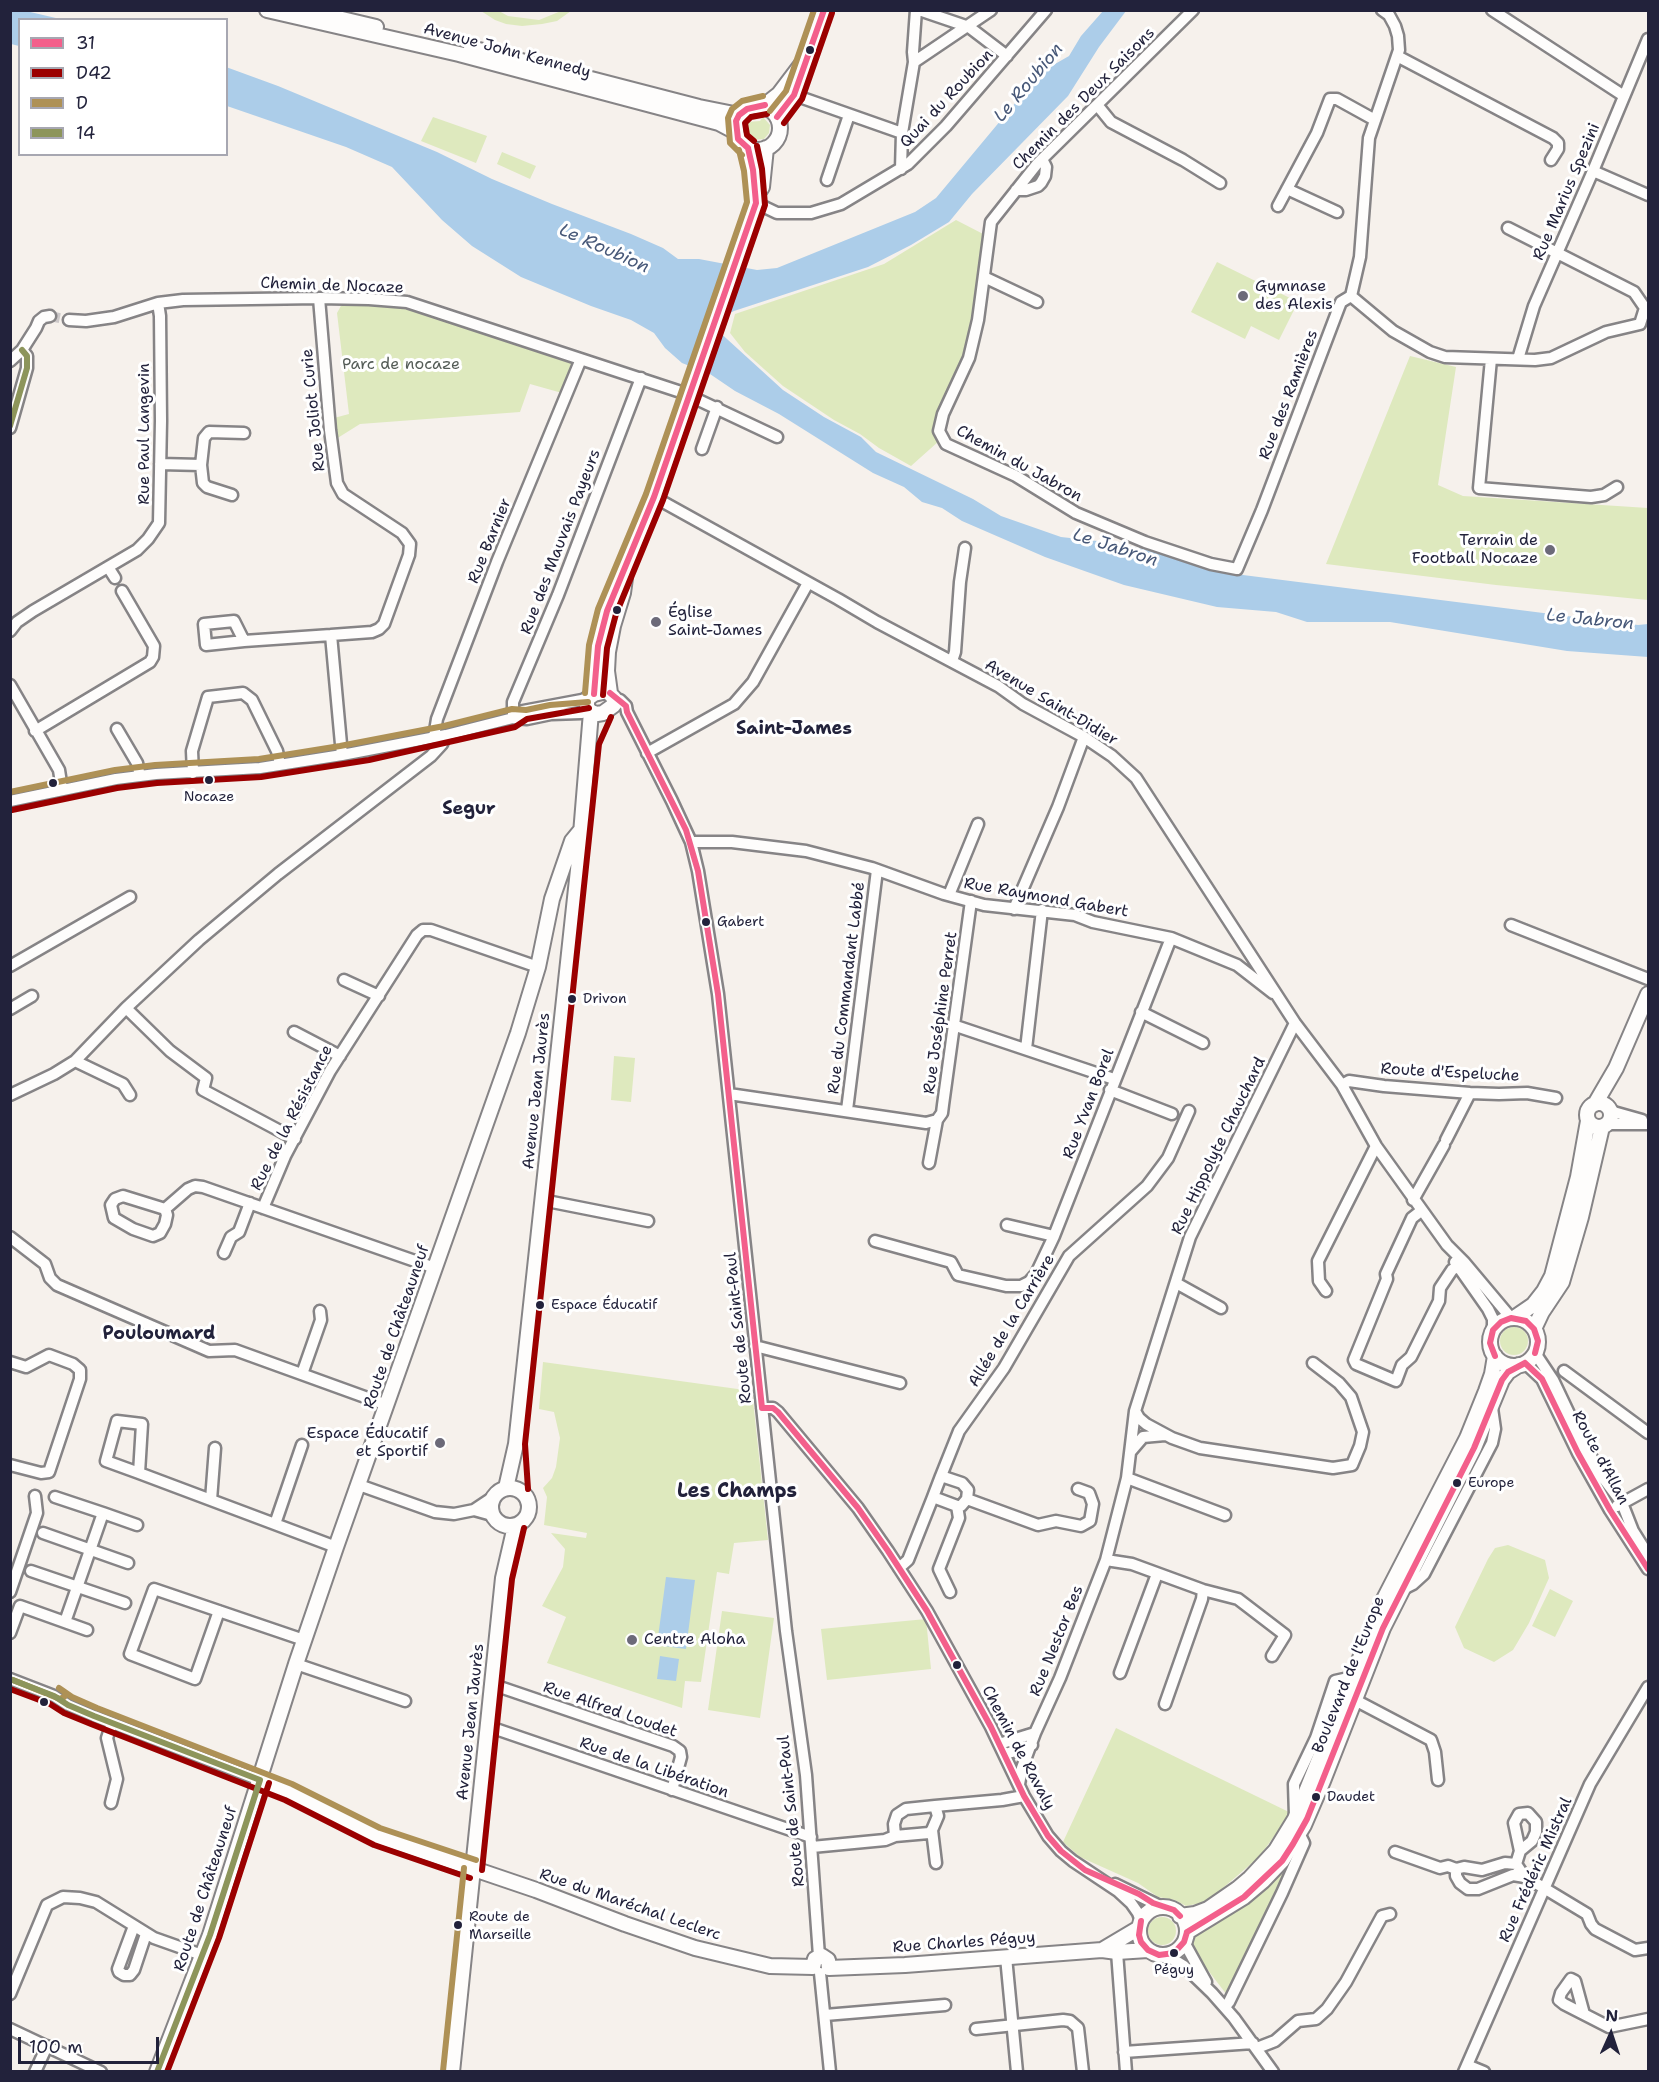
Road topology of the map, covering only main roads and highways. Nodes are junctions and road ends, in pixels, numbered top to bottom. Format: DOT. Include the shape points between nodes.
graph roads {
  1 [pos="267,10"];
  2 [pos="304,10"];
  3 [pos="824,10"];
  4 [pos="807,56"];
  5 [pos="765,105"];
  6 [pos="740,115"];
  7 [pos="777,117"];
  8 [pos="736,132"];
  9 [pos="748,148"];
  10 [pos="766,148"];
  11 [pos="756,200"];
  12 [pos="581,831"];
  13 [pos="1648,994"];
  14 [pos="1605,1115"];
  15 [pos="1513,1318"];
  16 [pos="1534,1329"];
  17 [pos="1495,1356"];
  18 [pos="1526,1360"];
  19 [pos="512,1489"];
  20 [pos="503,1521"];
  21 [pos="260,1780"];
  22 [pos="473,1869"];
  23 [pos="1180,1916"];
  24 [pos="1140,1924"];
  25 [pos="1185,1937"];
  26 [pos="1102,1950"];
  27 [pos="1148,1950"];
  28 [pos="820,1966"];
  29 [pos="157,2072"];
  30 [pos="452,2072"];
  1 -- 8 [label="main road, Avenue John Kennedy" via="459,54 700,118"];
  2 -- 6 [label="main road, Avenue John Kennedy"];
  3 -- 4 [label="main road"];
  4 -- 5 [label="main road" via="780,94"];
  4 -- 7 [label="main road" via="794,95"];
  5 -- 6 [label="main road" via="754,106"];
  5 -- 7 [label="main road"];
  6 -- 8 [label="main road"];
  7 -- 10 [label="main road" via="781,131"];
  8 -- 9 [label="main road"];
  9 -- 10 [label="main road"];
  9 -- 11 [label="main road"];
  10 -- 11 [label="main road, Avenue Jean Jaurès" via="762,187"];
  11 -- 12 [label="main road, Avenue Jean Jaurès" via="626,568 590,742"];
  12 -- 19 [label="main road, Avenue Jean Jaurès"];
  12 -- 21 [label="main road, Route de Châteauneuf" via="572,841 552,899 538,967 510,1056 336,1547"];
  13 -- 14 [label="main road" via="1616,1068"];
  14 -- 15 [label="main road" via="1587,1111 1578,1177 1552,1276 1533,1305"];
  14 -- 16 [label="main road" via="1562,1282"];
  15 -- 16 [label="main road" via="1526,1321"];
  15 -- 17 [label="main road" via="1493,1330 1490,1343"];
  16 -- 18 [label="main road" via="1538,1341"];
  17 -- 18 [label="main road" via="1505,1364"];
  17 -- 23 [label="main road, Boulevard de l'Europe" via="1467,1438 1384,1599 1295,1819 1276,1850 1251,1878 1208,1909"];
  18 -- 25 [label="main road, Boulevard de l'Europe" via="1502,1380 1474,1448 1401,1590 1308,1819 1282,1861 1263,1881"];
  19 -- 20 [label="main road" via="492,1498 491,1509"];
  19 -- 20 [label="main road" via="526,1497 529,1508 525,1519"];
  20 -- 22 [label="main road, Avenue Jean Jaurès" via="503,1578"];
  21 -- 22 [label="main road, Rue du Maréchal Leclerc" via="377,1836"];
  21 -- 29 [label="main road, Route de Châteauneuf" via="202,1955"];
  22 -- 28 [label="main road, Rue du Maréchal Leclerc" via="695,1948 770,1966"];
  22 -- 30 [label="main road"];
  23 -- 24 [label="main road" via="1164,1908 1150,1911"];
  23 -- 25 [label="main road"];
  24 -- 26 [label="main road, Rue Charles Péguy"];
  24 -- 27 [label="main road" via="1141,1942"];
  25 -- 27 [label="main road" via="1174,1953 1159,1955"];
  26 -- 27 [label="main road, Rue Charles Péguy"];
  26 -- 28 [label="main road, Rue Charles Péguy" via="905,1965"];
}
